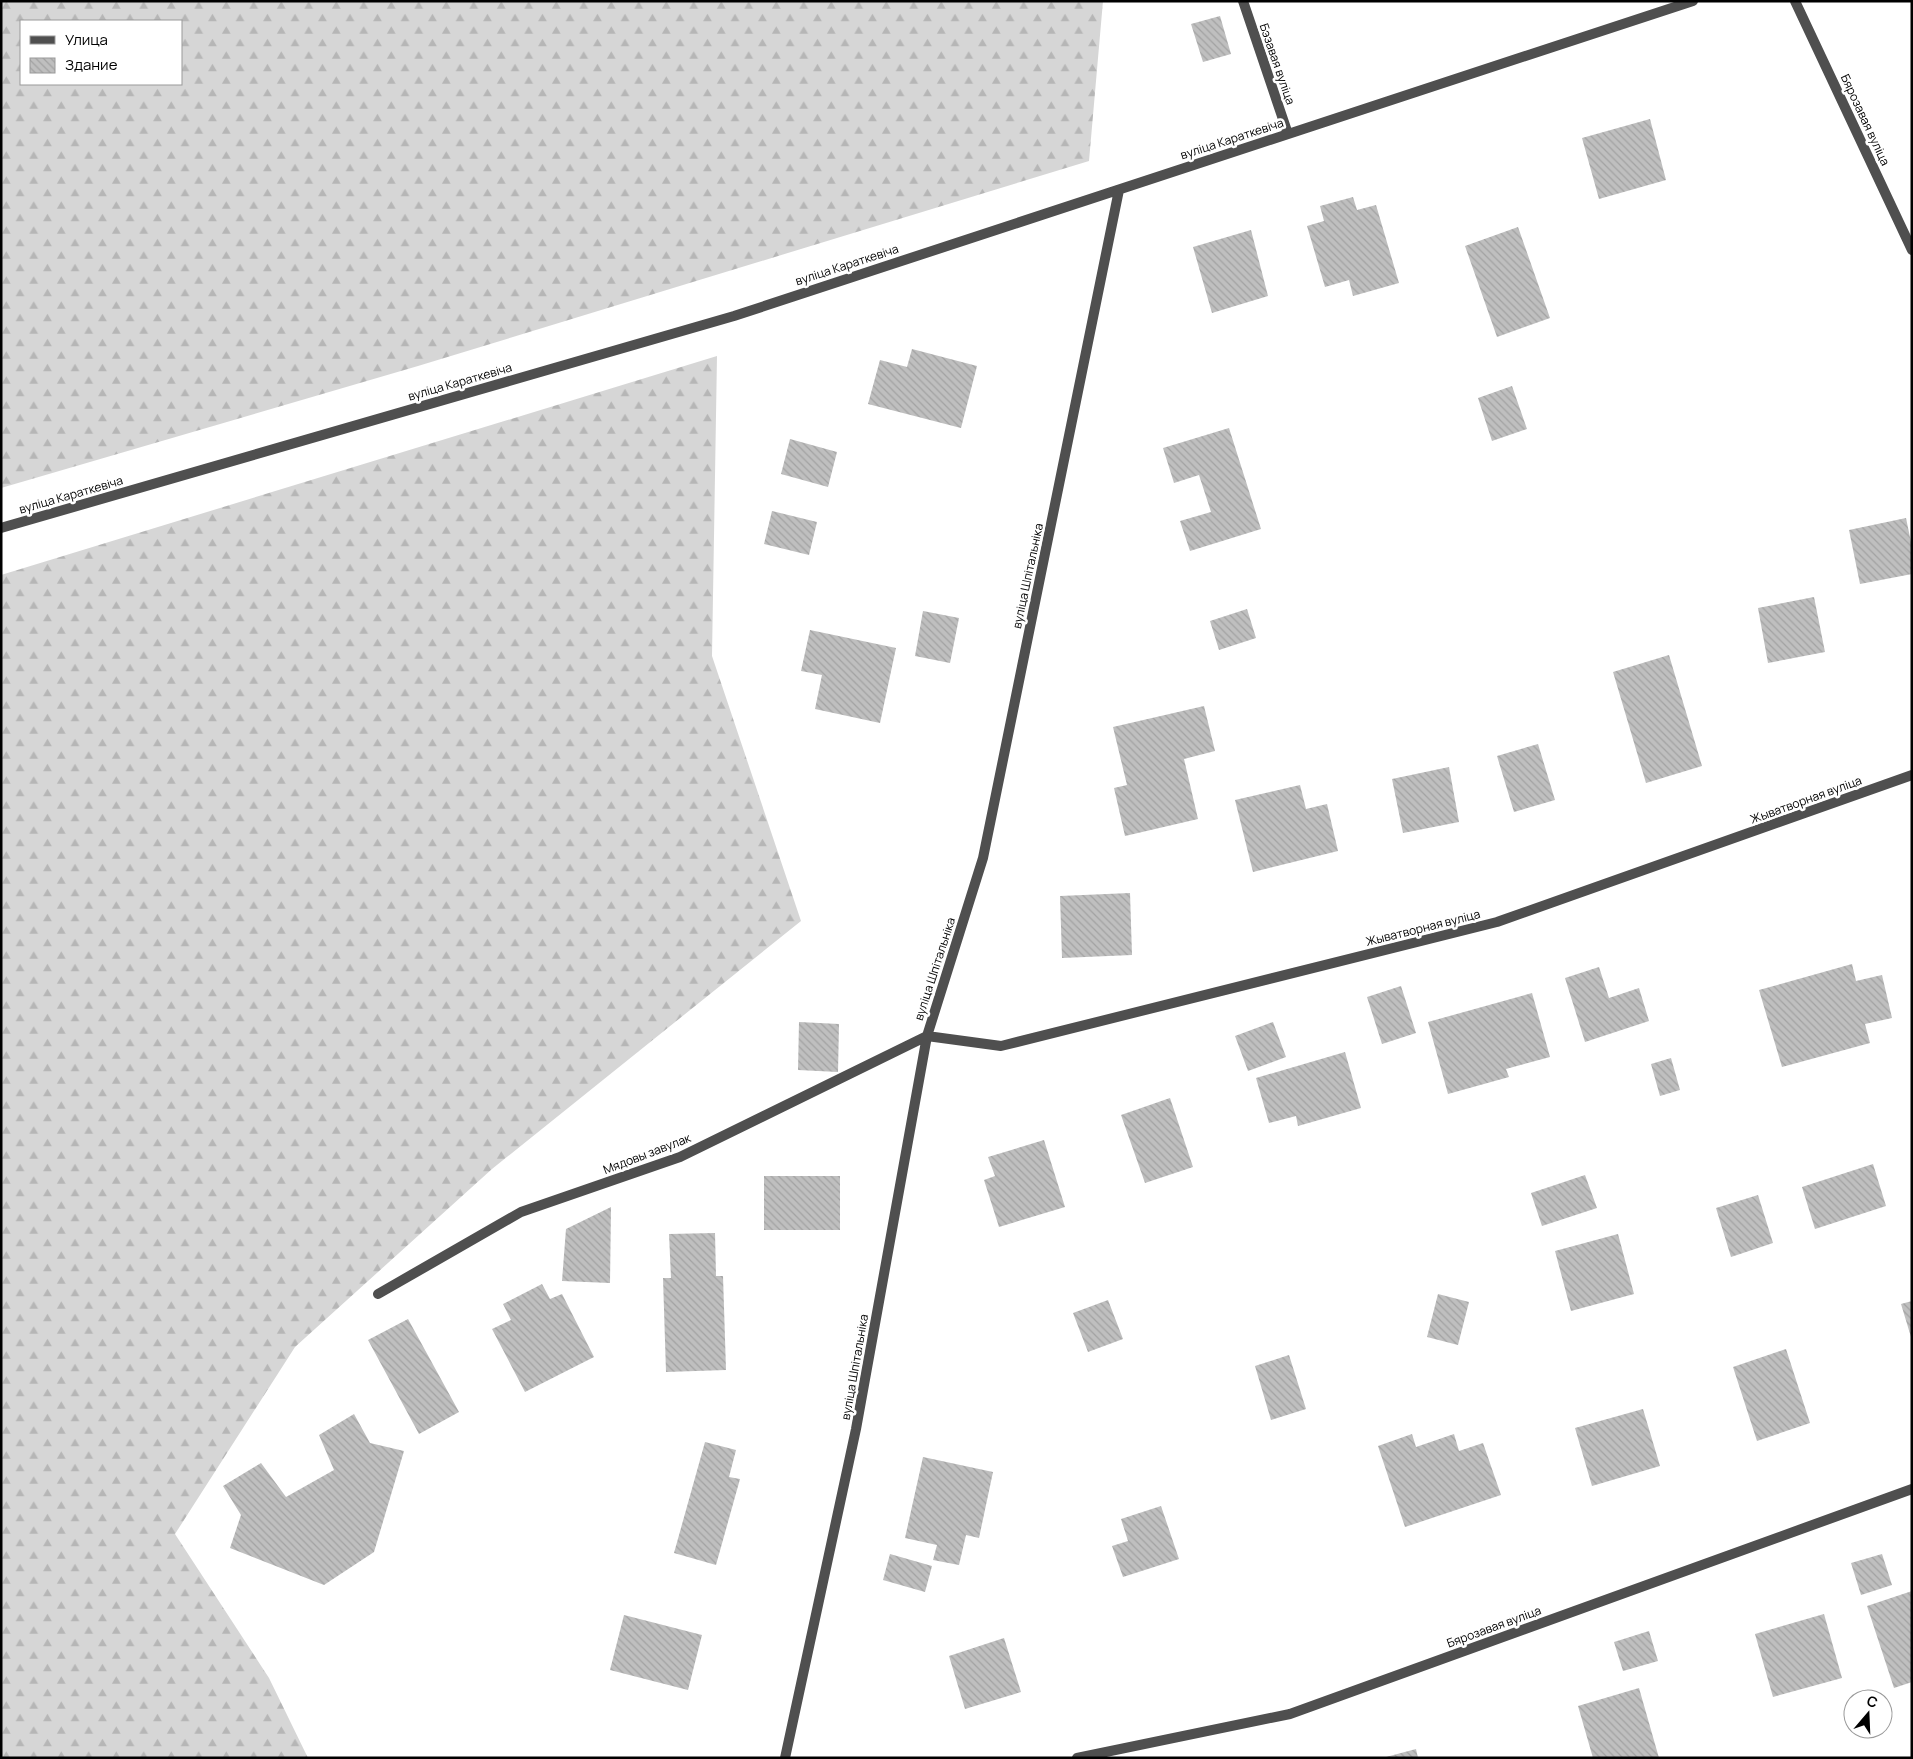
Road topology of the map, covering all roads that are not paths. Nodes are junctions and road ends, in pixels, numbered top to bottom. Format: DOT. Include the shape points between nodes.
graph roads {
  1 [pos="1243,1"];
  2 [pos="1693,1"];
  3 [pos="1795,1"];
  4 [pos="1288,134"];
  5 [pos="1119,190"];
  6 [pos="1912,250"];
  7 [pos="1,528"];
  8 [pos="1912,776"];
  9 [pos="927,1036"];
  10 [pos="378,1294"];
  11 [pos="1912,1489"];
  12 [pos="785,1758"];
  13 [pos="1076,1758"];
  1 -- 4 [label="street, Бэзавая вуліца"];
  2 -- 4 [label="street, вуліца Караткевіча"];
  3 -- 6 [label="street, Бярозавая вуліца"];
  4 -- 5 [label="street, вуліца Караткевіча"];
  5 -- 7 [label="street, вуліца Караткевіча" via="734,316"];
  5 -- 9 [label="street, вуліца Шпітальніка" via="983,858"];
  8 -- 9 [label="street, Жыватворная вуліца" via="1497,922 1001,1046"];
  9 -- 10 [label="street, Мядовы завулак" via="680,1157 521,1212"];
  9 -- 12 [label="street, вуліца Шпітальніка" via="856,1429"];
  11 -- 13 [label="street, Бярозавая вуліца" via="1290,1714"];
}
